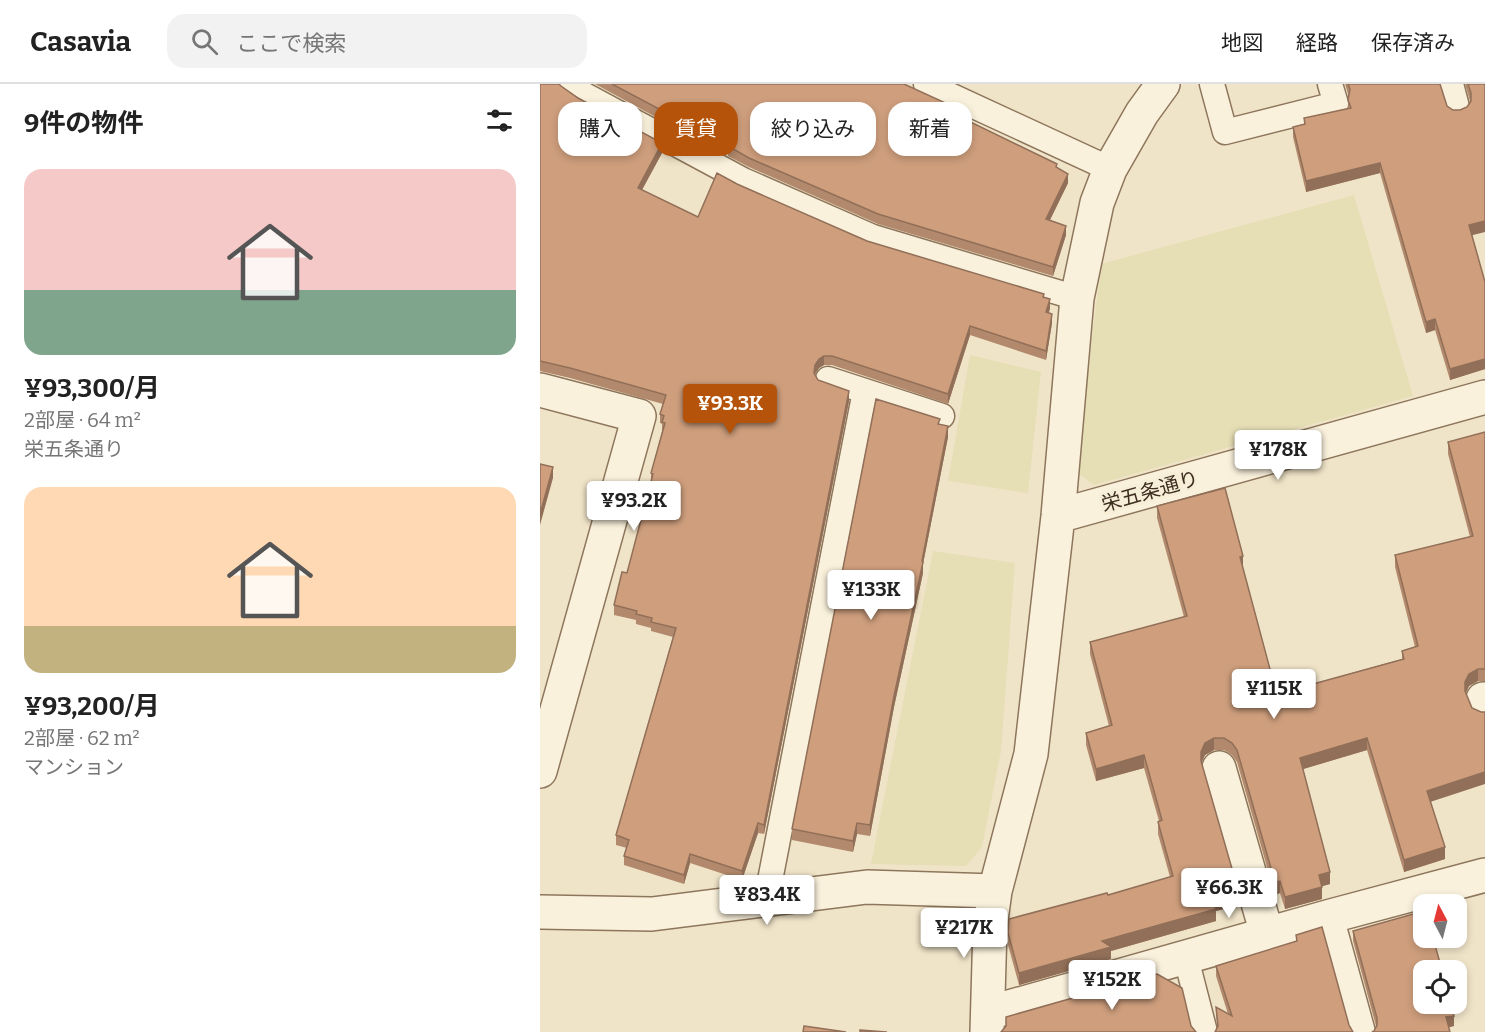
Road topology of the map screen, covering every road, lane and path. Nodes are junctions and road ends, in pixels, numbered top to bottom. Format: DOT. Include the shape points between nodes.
graph roads {
  1 [pos="569,84"];
  2 [pos="926,84"];
  3 [pos="1163,84"];
  4 [pos="1212,84"];
  5 [pos="1330,84"];
  6 [pos="1110,169"];
  7 [pos="1077,298"];
  8 [pos="828,379"];
  9 [pos="540,390"];
  10 [pos="865,392"];
  11 [pos="1485,397"];
  12 [pos="942,416"];
  13 [pos="1058,516"];
  14 [pos="1219,768"];
  15 [pos="540,771"];
  16 [pos="1485,875"];
  17 [pos="995,891"];
  18 [pos="766,901"];
  19 [pos="540,912"];
  20 [pos="1331,916"];
  21 [pos="1267,934"];
  22 [pos="1186,958"];
  23 [pos="987,1023"];
  24 [pos="1205,1032"];
  25 [pos="1363,1032"];
  1 -- 7 [label="lane" via="743,180 873,237"];
  2 -- 6 [label="lane"];
  3 -- 6 [label="street"];
  4 -- 5 [label="lane" via="1225,132 1336,104"];
  6 -- 7 [label="street" via="1097,203"];
  7 -- 13 [label="street"];
  8 -- 10 [label="lane"];
  9 -- 15 [label="street" via="639,416"];
  10 -- 12 [label="lane"];
  10 -- 18 [label="lane"];
  11 -- 13 [label="street, 栄五条通り"];
  13 -- 17 [label="street" via="1031,754"];
  14 -- 21 [label="street"];
  16 -- 20 [label="street"];
  17 -- 18 [label="street" via="867,887"];
  17 -- 23 [label="street"];
  18 -- 19 [label="street" via="652,914"];
  20 -- 21 [label="street"];
  20 -- 25 [label="lane"];
  21 -- 22 [label="street"];
  22 -- 23 [label="street"];
  22 -- 24 [label="lane"];
}
